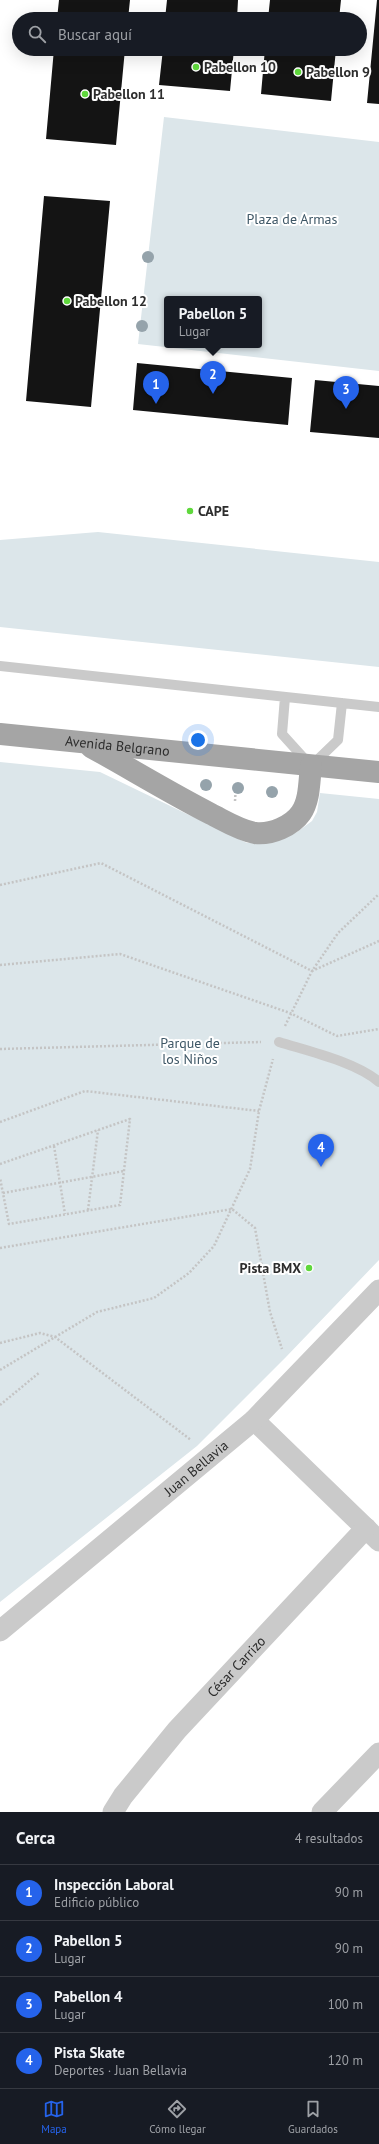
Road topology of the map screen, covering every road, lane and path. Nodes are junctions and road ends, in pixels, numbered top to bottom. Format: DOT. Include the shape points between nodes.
graph roads {
  1 [pos="0,666"];
  2 [pos="285,697"];
  3 [pos="342,703"];
  4 [pos="379,707"];
  5 [pos="0,734"];
  6 [pos="83,742"];
  7 [pos="311,766"];
  8 [pos="379,772"];
  9 [pos="236,785"];
  10 [pos="234,806"];
  11 [pos="0,885"];
  12 [pos="379,941"];
  13 [pos="0,965"];
  14 [pos="379,1029"];
  15 [pos="279,1042"];
  16 [pos="0,1048"];
  17 [pos="379,1082"];
  18 [pos="259,1111"];
  19 [pos="0,1122"];
  20 [pos="98,1130"];
  21 [pos="54,1146"];
  22 [pos="0,1164"];
  23 [pos="124,1171"];
  24 [pos="92,1177"];
  25 [pos="0,1178"];
  26 [pos="60,1182"];
  27 [pos="3,1193"];
  28 [pos="232,1209"];
  29 [pos="88,1210"];
  30 [pos="65,1214"];
  31 [pos="0,1248"];
  32 [pos="379,1290"];
  33 [pos="55,1337"];
  34 [pos="0,1343"];
  35 [pos="282,1350"];
  36 [pos="0,1370"];
  37 [pos="40,1372"];
  38 [pos="0,1405"];
  39 [pos="254,1420"];
  40 [pos="191,1440"];
  41 [pos="373,1534"];
  42 [pos="0,1631"];
  43 [pos="379,1753"];
  44 [pos="113,1812"];
  45 [pos="322,1812"];
  1 -- 2 [label="lane"];
  2 -- 3 [label="lane"];
  2 -- 7 [label="lane" via="282,734"];
  3 -- 4 [label="lane"];
  3 -- 7 [label="lane" via="338,740"];
  5 -- 6 [label="main road, Avenida Belgrano"];
  6 -- 7 [label="main road, Avenida Belgrano"];
  6 -- 7 [label="main road" via="183,800 241,830 256,833 272,832 301,813 307,800"];
  7 -- 8 [label="main road, Avenida Belgrano"];
  9 -- 10 [label="path"];
  11 -- 12 [label="path" via="101,863 312,971"];
  13 -- 14 [label="path" via="120,954 290,1013 338,1036"];
  15 -- 16 [label="path"];
  15 -- 17 [label="lane" via="330,1057 373,1076"];
  18 -- 19 [label="path" via="85,1091"];
  20 -- 21 [label="path"];
  20 -- 23 [label="path" via="130,1119"];
  20 -- 24 [label="path"];
  21 -- 22 [label="path"];
  21 -- 26 [label="path"];
  23 -- 24 [label="path"];
  23 -- 29 [label="path" via="120,1205"];
  24 -- 26 [label="path"];
  24 -- 29 [label="path"];
  25 -- 27 [label="path"];
  26 -- 27 [label="path"];
  26 -- 30 [label="path"];
  27 -- 30 [label="path" via="9,1224"];
  28 -- 31 [label="path"];
  28 -- 33 [label="path" via="214,1246 190,1273 154,1298 97,1312"];
  28 -- 35 [label="path" via="255,1228 270,1312"];
  29 -- 30 [label="path"];
  32 -- 39 [label="street, Juan Bellavia"];
  33 -- 34 [label="path" via="40,1333"];
  33 -- 36 [label="path"];
  33 -- 40 [label="path"];
  37 -- 38 [label="path"];
  39 -- 41 [label="street"];
  39 -- 42 [label="street, Juan Bellavia"];
  41 -- 44 [label="street, César Carrizo" via="177,1730"];
  43 -- 45 [label="street"];
}
